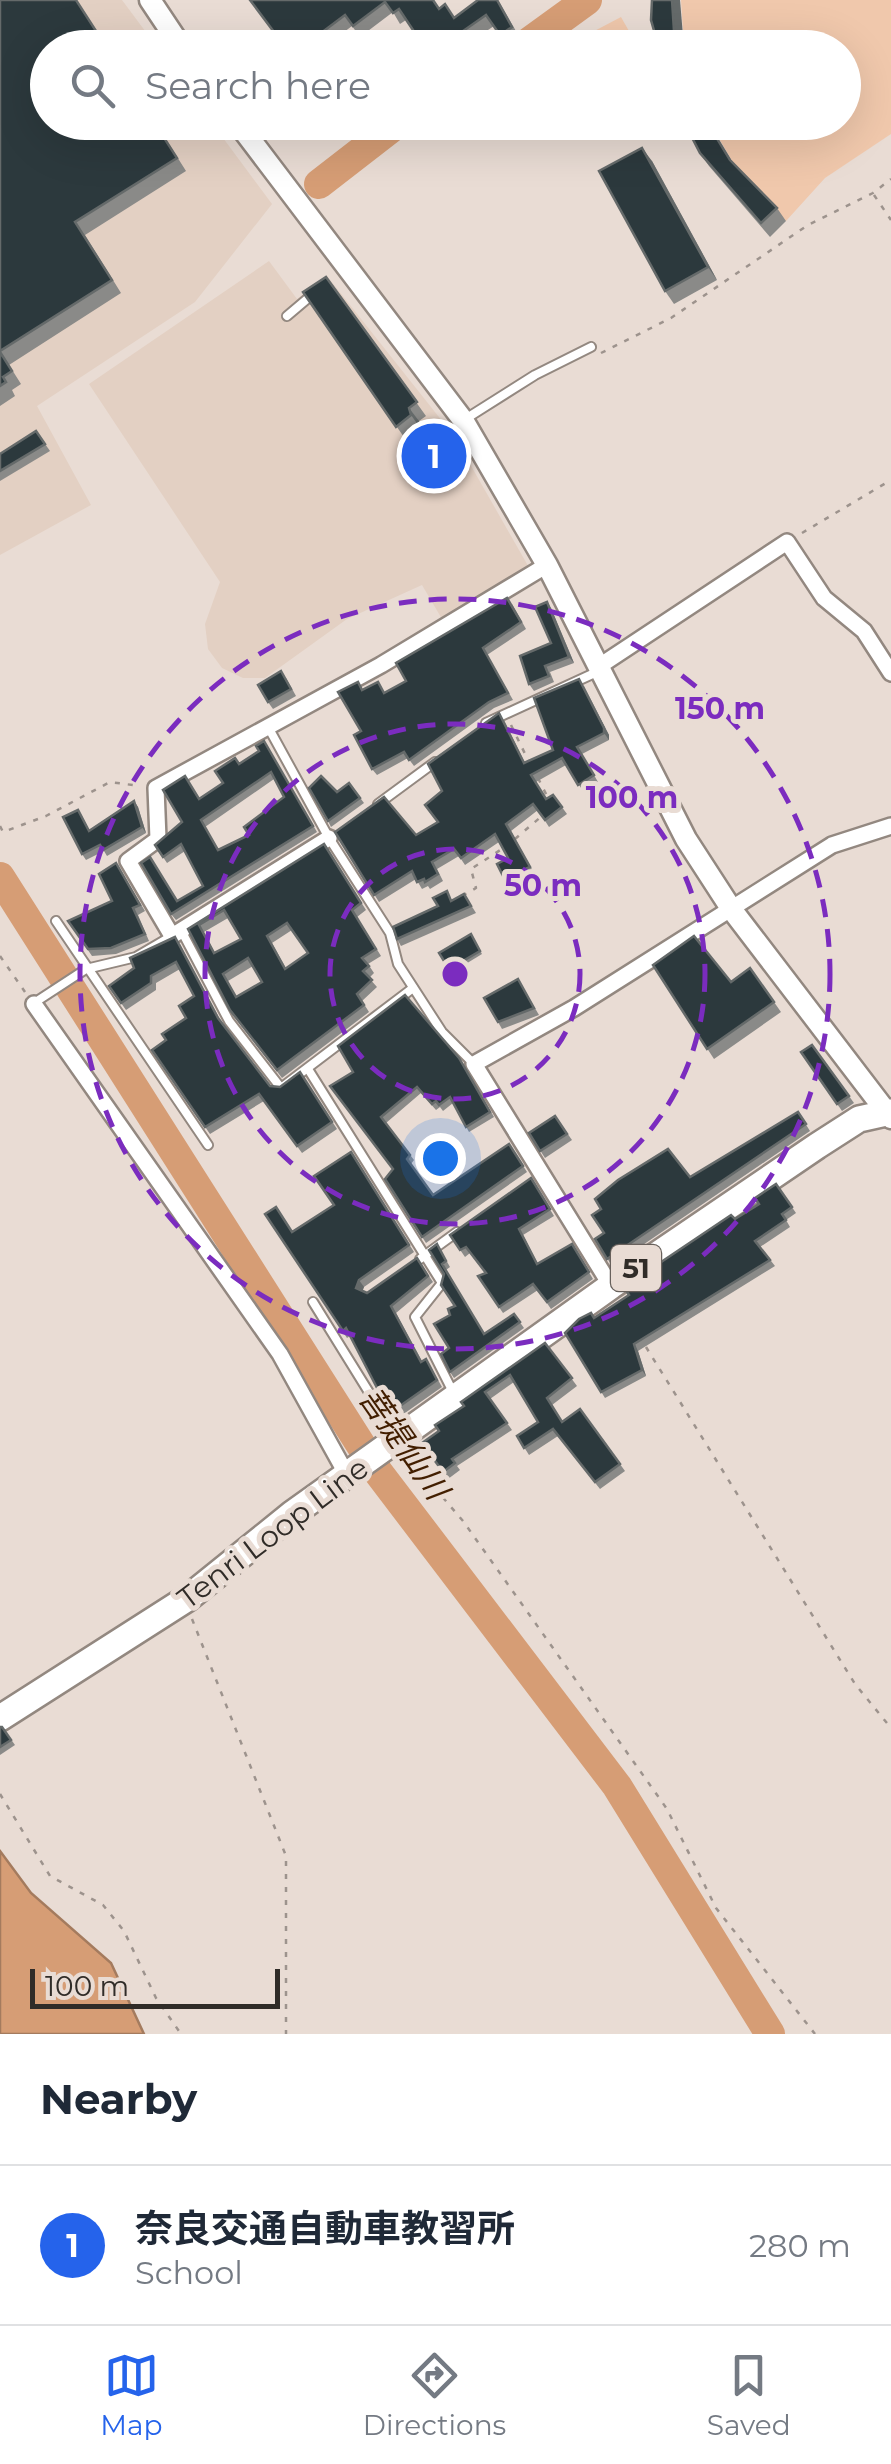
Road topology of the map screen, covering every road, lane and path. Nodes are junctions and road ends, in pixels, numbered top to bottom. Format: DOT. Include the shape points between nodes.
graph roads {
  1 [pos="150,0"];
  2 [pos="170,30"];
  3 [pos="249,140"];
  4 [pos="891,180"];
  5 [pos="873,194"];
  6 [pos="891,220"];
  7 [pos="317,290"];
  8 [pos="287,316"];
  9 [pos="594,351"];
  10 [pos="463,420"];
  11 [pos="891,480"];
  12 [pos="787,542"];
  13 [pos="547,565"];
  14 [pos="598,669"];
  15 [pos="891,673"];
  16 [pos="504,710"];
  17 [pos="267,726"];
  18 [pos="469,736"];
  19 [pos="441,757"];
  20 [pos="156,788"];
  21 [pos="371,809"];
  22 [pos="0,826"];
  23 [pos="891,826"];
  24 [pos="336,833"];
  25 [pos="459,897"];
  26 [pos="732,910"];
  27 [pos="56,921"];
  28 [pos="177,934"];
  29 [pos="0,956"];
  30 [pos="84,970"];
  31 [pos="413,988"];
  32 [pos="36,1002"];
  33 [pos="474,1064"];
  34 [pos="308,1069"];
  35 [pos="890,1114"];
  36 [pos="208,1145"];
  37 [pos="538,1173"];
  38 [pos="524,1184"];
  39 [pos="466,1226"];
  40 [pos="423,1257"];
  41 [pos="409,1266"];
  42 [pos="611,1286"];
  43 [pos="313,1302"];
  44 [pos="646,1347"];
  45 [pos="456,1398"];
  46 [pos="395,1442"];
  47 [pos="350,1473"];
  48 [pos="188,1598"];
  49 [pos="0,1718"];
  50 [pos="891,1728"];
  51 [pos="0,1794"];
  52 [pos="181,2034"];
  53 [pos="286,2034"];
  54 [pos="815,2034"];
  1 -- 2 [label="street"];
  3 -- 10 [label="street" via="339,271"];
  4 -- 5 [label="path"];
  5 -- 6 [label="path"];
  5 -- 9 [label="path" via="808,225 671,318"];
  7 -- 8 [label="lane"];
  9 -- 10 [label="lane" via="536,374"];
  10 -- 13 [label="street"];
  11 -- 12 [label="path"];
  12 -- 14 [label="street"];
  12 -- 15 [label="street" via="824,598 864,631"];
  13 -- 14 [label="street"];
  13 -- 17 [label="street"];
  14 -- 16 [label="lane"];
  14 -- 26 [label="street" via="686,839"];
  16 -- 18 [label="lane"];
  16 -- 25 [label="path" via="553,807 470,869 476,888"];
  17 -- 20 [label="street"];
  17 -- 24 [label="lane"];
  19 -- 21 [label="lane"];
  20 -- 22 [label="path" via="110,782 46,816 3,832"];
  20 -- 28 [label="street" via="158,839 128,861"];
  23 -- 26 [label="street" via="832,846"];
  24 -- 28 [label="street"];
  24 -- 31 [label="lane"];
  26 -- 33 [label="street"];
  26 -- 35 [label="street"];
  27 -- 30 [label="lane"];
  28 -- 30 [label="lane" via="136,957"];
  28 -- 34 [label="lane" via="229,1021 281,1088"];
  29 -- 32 [label="path"];
  30 -- 32 [label="lane"];
  30 -- 36 [label="lane"];
  31 -- 33 [label="lane"];
  31 -- 34 [label="lane"];
  32 -- 47 [label="street" via="280,1354"];
  33 -- 37 [label="street"];
  34 -- 40 [label="lane"];
  35 -- 42 [label="main road, Tenri Loop Line / 51" via="858,1120"];
  37 -- 38 [label="lane"];
  37 -- 42 [label="street"];
  39 -- 40 [label="lane"];
  40 -- 41 [label="lane"];
  40 -- 45 [label="lane" via="442,1283 415,1317"];
  42 -- 45 [label="main road, Tenri Loop Line / 51"];
  43 -- 46 [label="lane"];
  44 -- 50 [label="path" via="855,1684"];
  45 -- 46 [label="main road, Tenri Loop Line / 51"];
  46 -- 47 [label="main road, Tenri Loop Line / 51"];
  46 -- 54 [label="path" via="464,1520 667,1810 716,1908"];
  47 -- 48 [label="main road, Tenri Loop Line / 51"];
  48 -- 49 [label="main road, Tenri Loop Line / 51"];
  48 -- 53 [label="path" via="194,1634 286,1856"];
  51 -- 52 [label="path" via="50,1876 103,1905 124,1931"];
}
